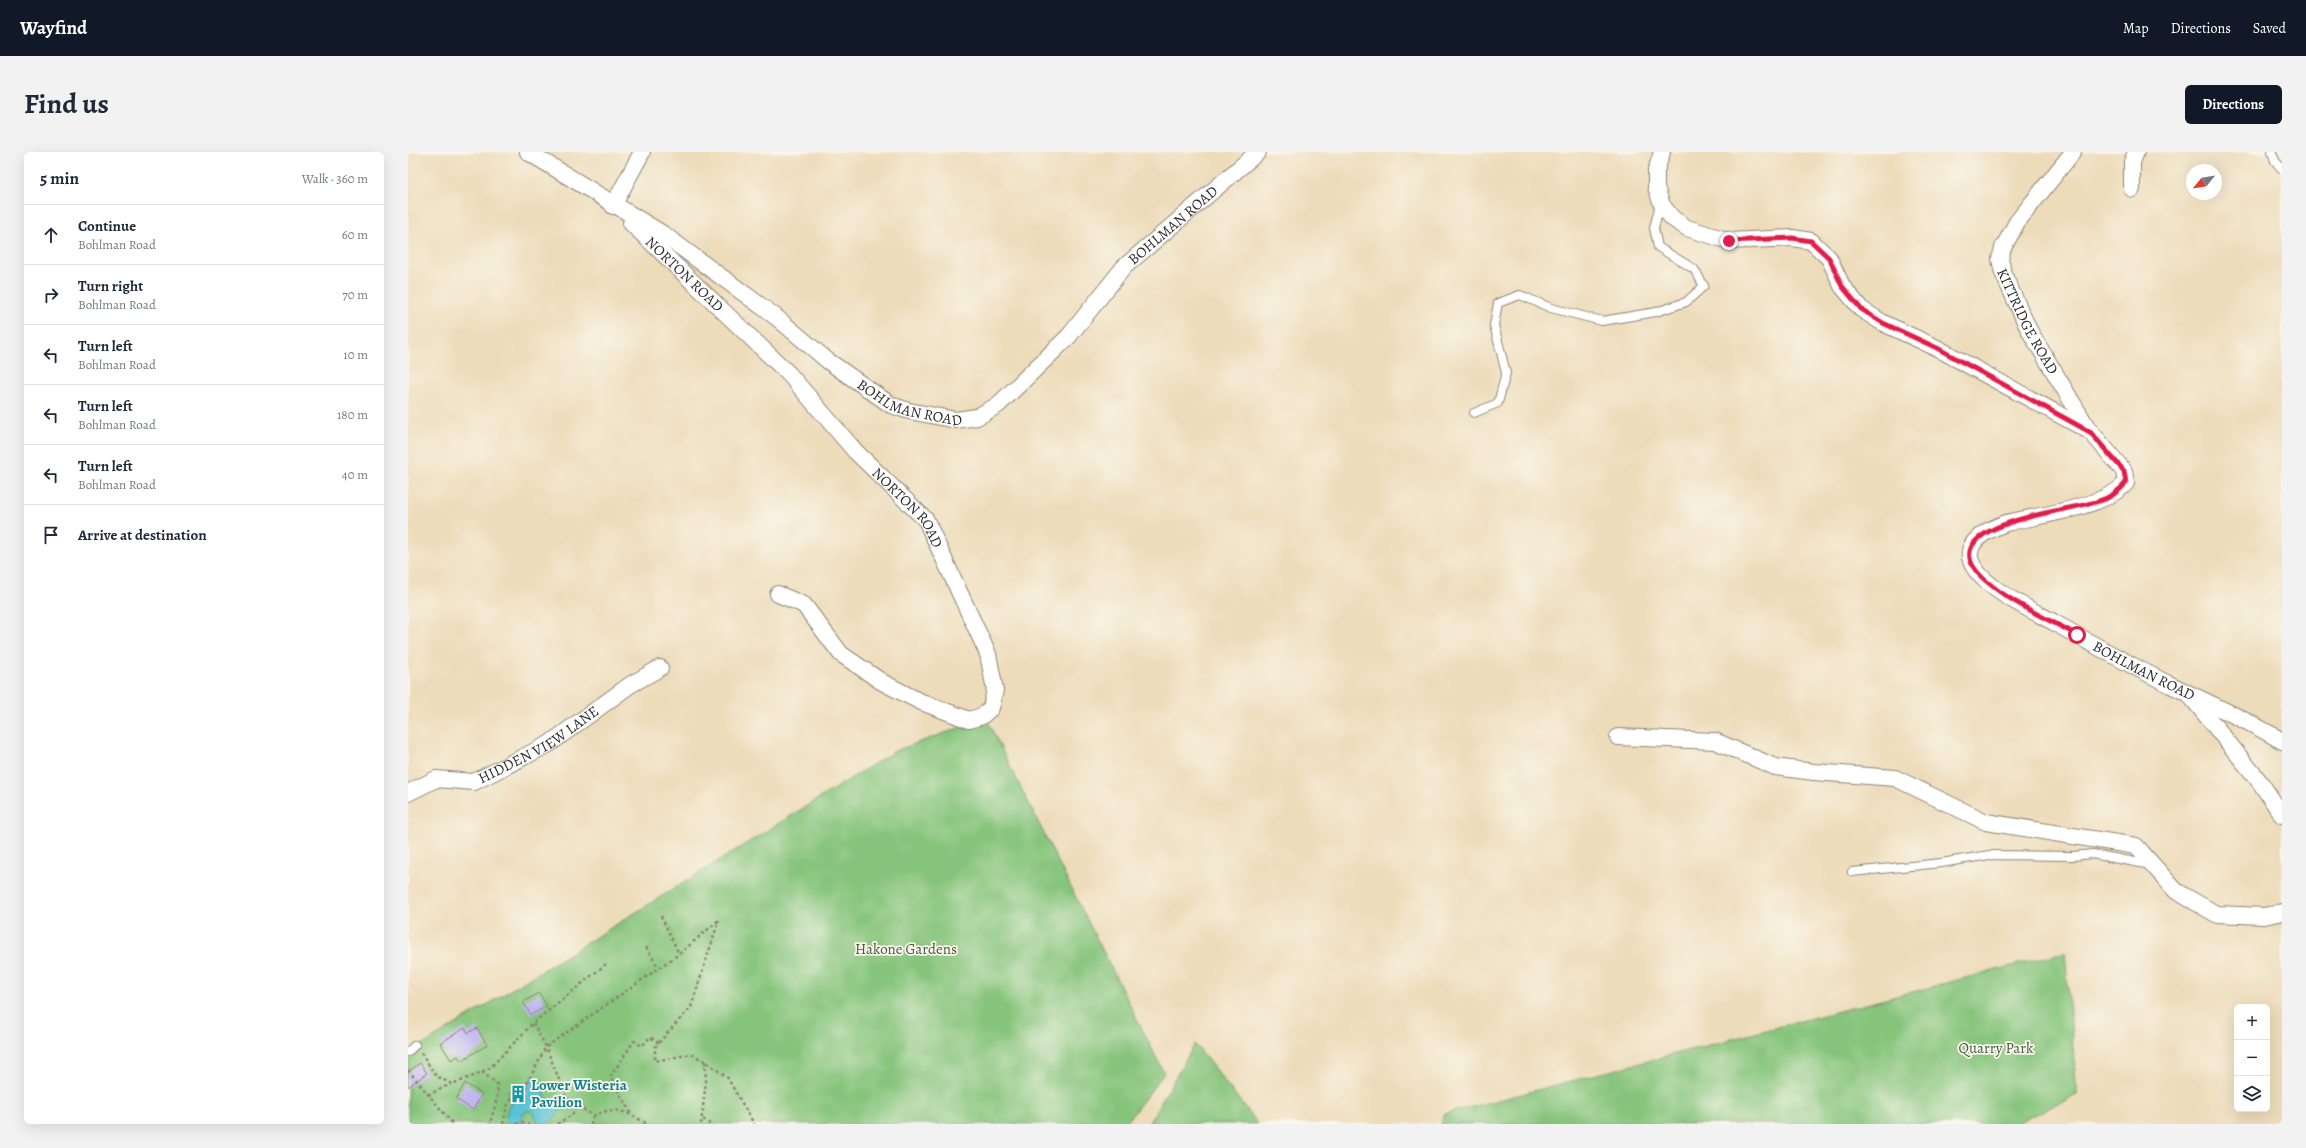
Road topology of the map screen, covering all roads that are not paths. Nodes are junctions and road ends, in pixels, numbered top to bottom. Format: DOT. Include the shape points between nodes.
graph roads {
  1 [pos="528,152"];
  2 [pos="642,152"];
  3 [pos="1258,152"];
  4 [pos="1662,152"];
  5 [pos="2073,152"];
  6 [pos="2136,152"];
  7 [pos="2272,152"];
  8 [pos="2282,169"];
  9 [pos="2132,189"];
  10 [pos="1661,201"];
  11 [pos="613,206"];
  12 [pos="1474,413"];
  13 [pos="2090,432"];
  14 [pos="778,594"];
  15 [pos="660,668"];
  16 [pos="2188,694"];
  17 [pos="1618,736"];
  18 [pos="2282,741"];
  19 [pos="408,793"];
  20 [pos="2282,815"];
  21 [pos="2154,866"];
  22 [pos="1852,872"];
  23 [pos="2282,912"];
  24 [pos="415,1045"];
  25 [pos="408,1052"];
  1 -- 11 [label="street, BOHLMAN ROAD"];
  2 -- 11 [label="street"];
  3 -- 11 [label="street, BOHLMAN ROAD" via="1124,267 1069,336 998,405 977,417 956,420 909,412 891,405 828,361 776,317 663,234"];
  4 -- 10 [label="street, BOHLMAN ROAD" via="1656,176 1656,187"];
  5 -- 13 [label="street, KITTRIDGE ROAD" via="2017,222 2000,259 2003,273 2030,330"];
  6 -- 9 [label="street" via="2132,162"];
  7 -- 8 [label="lane"];
  10 -- 12 [label="lane" via="1654,228 1658,247 1694,269 1704,286 1686,302 1656,312 1602,321 1552,308 1520,296 1498,303 1494,324 1506,373 1498,403"];
  10 -- 13 [label="street, BOHLMAN ROAD" via="1672,218 1687,228 1729,241 1792,238 1811,241 1829,258 1842,286 1861,309"];
  11 -- 14 [label="street, NORTON ROAD" via="789,374 855,451 926,520 988,654 995,690 991,708 982,716 969,720 912,698 882,682 841,654 804,605"];
  13 -- 16 [label="street, BOHLMAN ROAD" via="2124,471 2126,483 2119,491 2100,501 2006,523 1991,529 1974,543 1970,560 1980,574 2003,593 2126,663"];
  15 -- 19 [label="street, HIDDEN VIEW LANE" via="630,685 549,744 474,782 436,779"];
  16 -- 18 [label="street, BOHLMAN ROAD"];
  16 -- 20 [label="street" via="2260,782"];
  17 -- 21 [label="street" via="1715,742 1776,767 1895,778 1986,822 2136,846"];
  21 -- 22 [label="lane" via="2092,854 1989,855 1941,863"];
  21 -- 23 [label="street" via="2176,891 2216,914 2264,916"];
  24 -- 25 [label="lane"];
}
